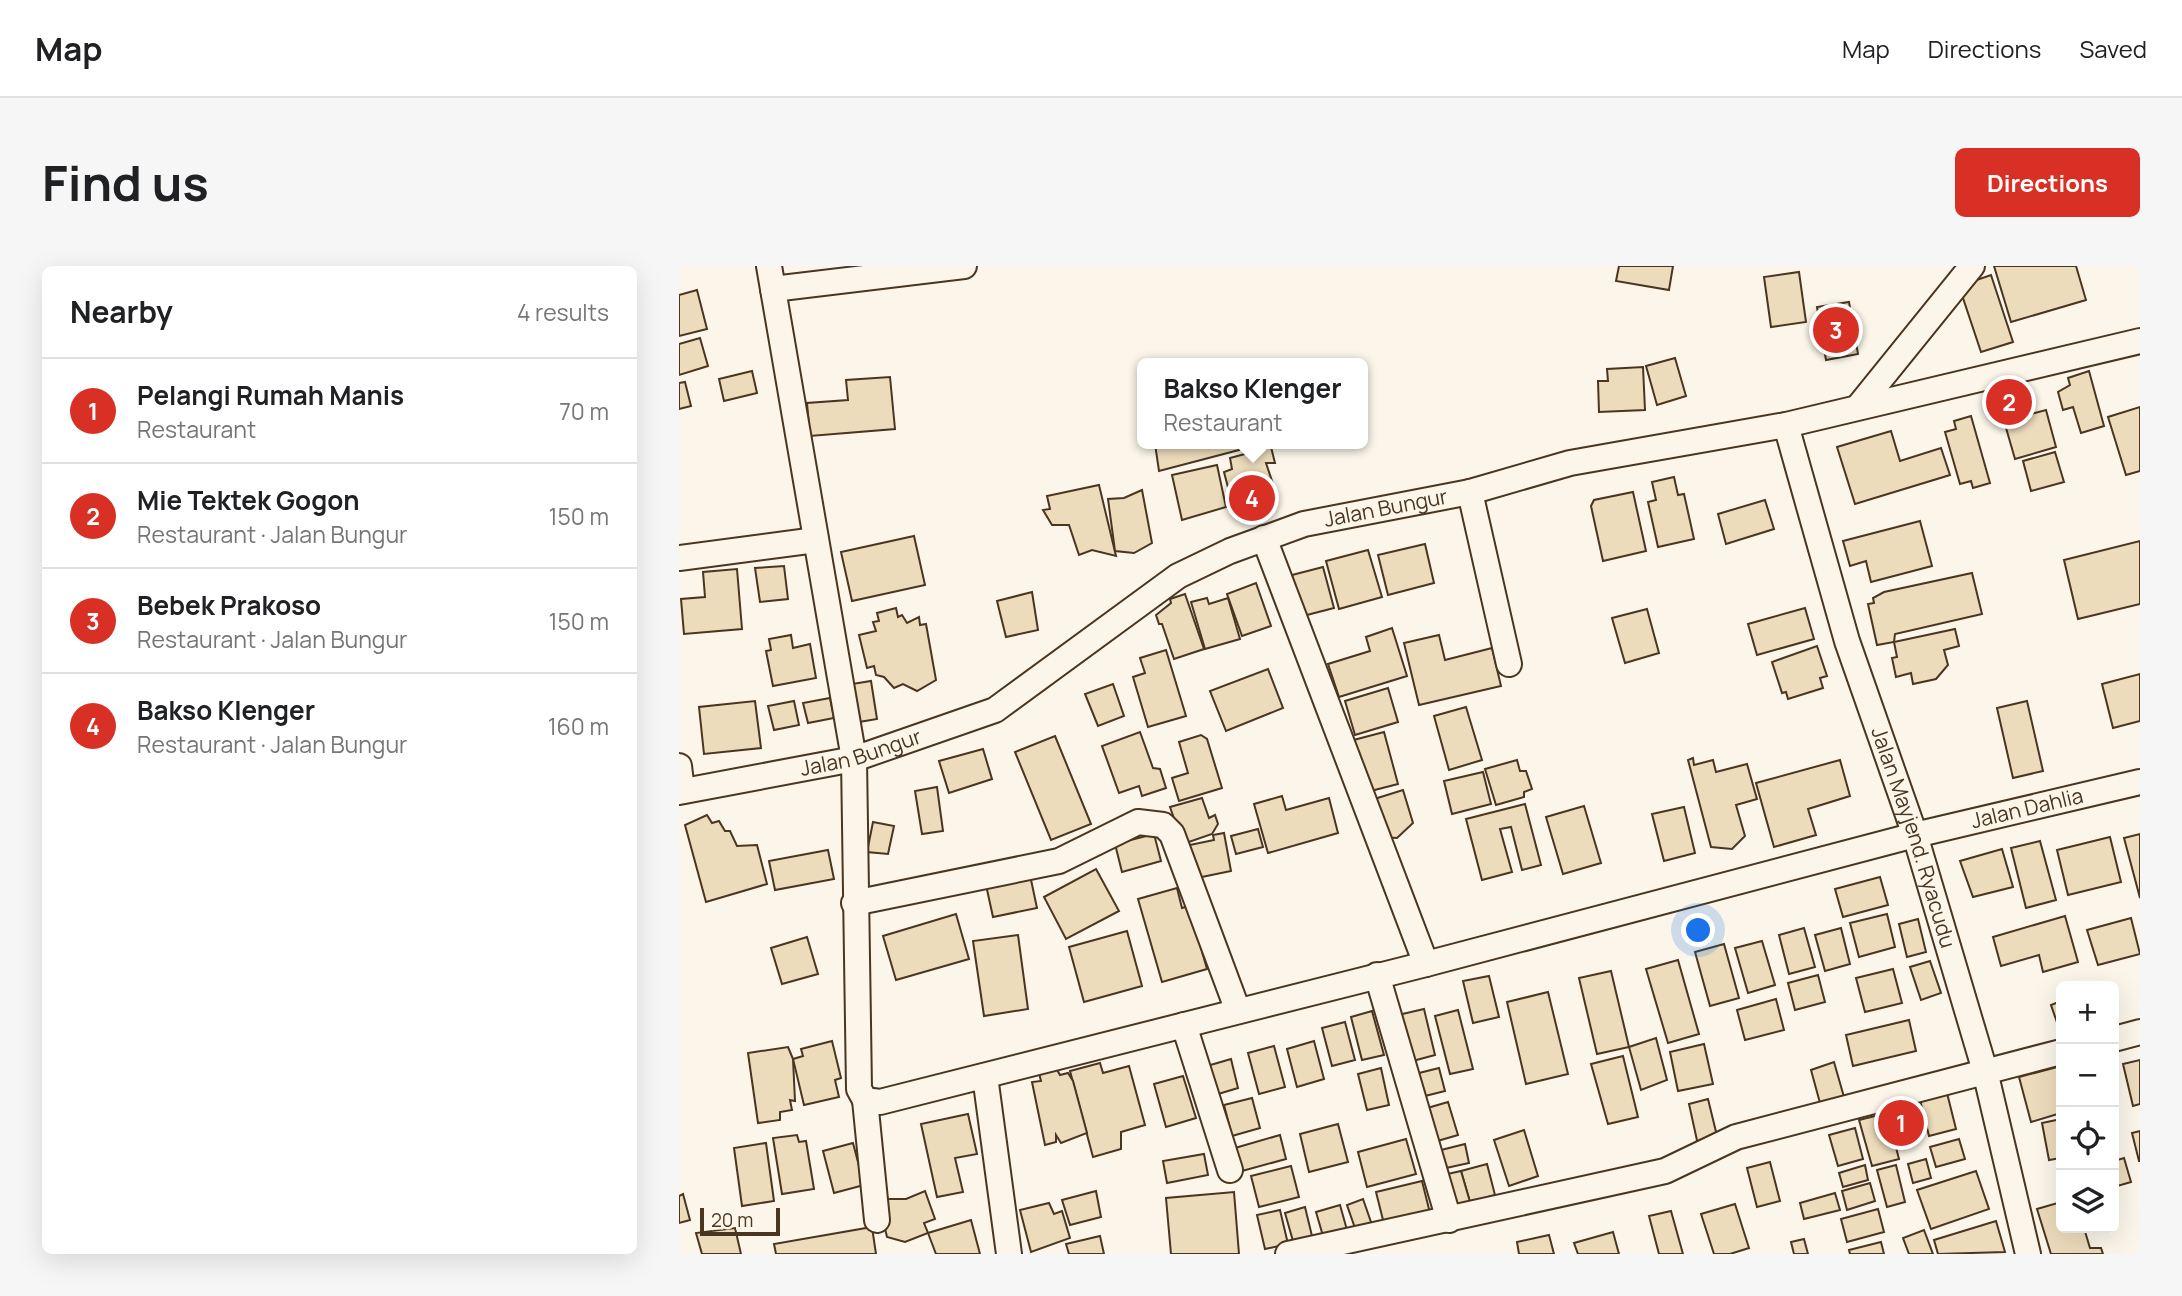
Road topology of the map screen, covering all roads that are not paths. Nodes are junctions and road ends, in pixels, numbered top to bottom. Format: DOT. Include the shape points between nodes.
graph roads {
  1 [pos="964,266"];
  2 [pos="1972,266"];
  3 [pos="771,278"];
  4 [pos="2140,341"];
  5 [pos="1858,407"];
  6 [pos="1786,425"];
  7 [pos="1470,492"];
  8 [pos="1264,538"];
  9 [pos="816,540"];
  10 [pos="679,558"];
  11 [pos="1509,664"];
  12 [pos="854,759"];
  13 [pos="679,766"];
  14 [pos="2140,782"];
  15 [pos="681,791"];
  16 [pos="1915,835"];
  17 [pos="854,903"];
  18 [pos="1426,964"];
  19 [pos="1377,975"];
  20 [pos="1238,1011"];
  21 [pos="1184,1025"];
  22 [pos="2140,1032"];
  23 [pos="2119,1038"];
  24 [pos="2056,1053"];
  25 [pos="1985,1071"];
  26 [pos="985,1076"];
  27 [pos="865,1100"];
  28 [pos="1230,1170"];
  29 [pos="877,1220"];
  30 [pos="1449,1220"];
  31 [pos="1009,1254"];
  32 [pos="1288,1254"];
  33 [pos="2028,1254"];
  1 -- 3 [label="street"];
  2 -- 5 [label="street"];
  3 -- 9 [label="street"];
  4 -- 5 [label="street, Jalan Bungur"];
  5 -- 6 [label="street, Jalan Bungur"];
  6 -- 7 [label="street, Jalan Bungur" via="1570,463"];
  6 -- 16 [label="street, Jalan Mayjend. Ryacudu" via="1847,641"];
  7 -- 8 [label="street, Jalan Bungur" via="1304,524"];
  7 -- 11 [label="street"];
  8 -- 12 [label="street, Jalan Bungur" via="1178,576 995,710"];
  8 -- 18 [label="street"];
  9 -- 10 [label="street"];
  9 -- 12 [label="street"];
  12 -- 15 [label="street, Jalan Bungur"];
  12 -- 17 [label="street"];
  13 -- 15 [label="street"];
  14 -- 16 [label="street, Jalan Dahlia"];
  16 -- 18 [label="street, Jalan Dahlia"];
  16 -- 25 [label="street, Jalan Mayjend. Ryacudu"];
  17 -- 20 [label="street" via="1059,861 1130,824 1163,825 1172,834"];
  17 -- 27 [label="street" via="859,1089"];
  18 -- 19 [label="street, Jalan Dahlia"];
  19 -- 20 [label="street, Jalan Dahlia"];
  19 -- 30 [label="street"];
  20 -- 21 [label="street, Jalan Dahlia"];
  21 -- 26 [label="street, Jalan Dahlia"];
  21 -- 28 [label="street"];
  22 -- 23 [label="street"];
  24 -- 25 [label="street"];
  25 -- 30 [label="street" via="1736,1137 1665,1171"];
  25 -- 33 [label="street, Jalan Mayjend. Ryacudu"];
  26 -- 27 [label="street, Jalan Dahlia" via="880,1102"];
  26 -- 31 [label="street"];
  27 -- 29 [label="street"];
  30 -- 32 [label="street"];
}
